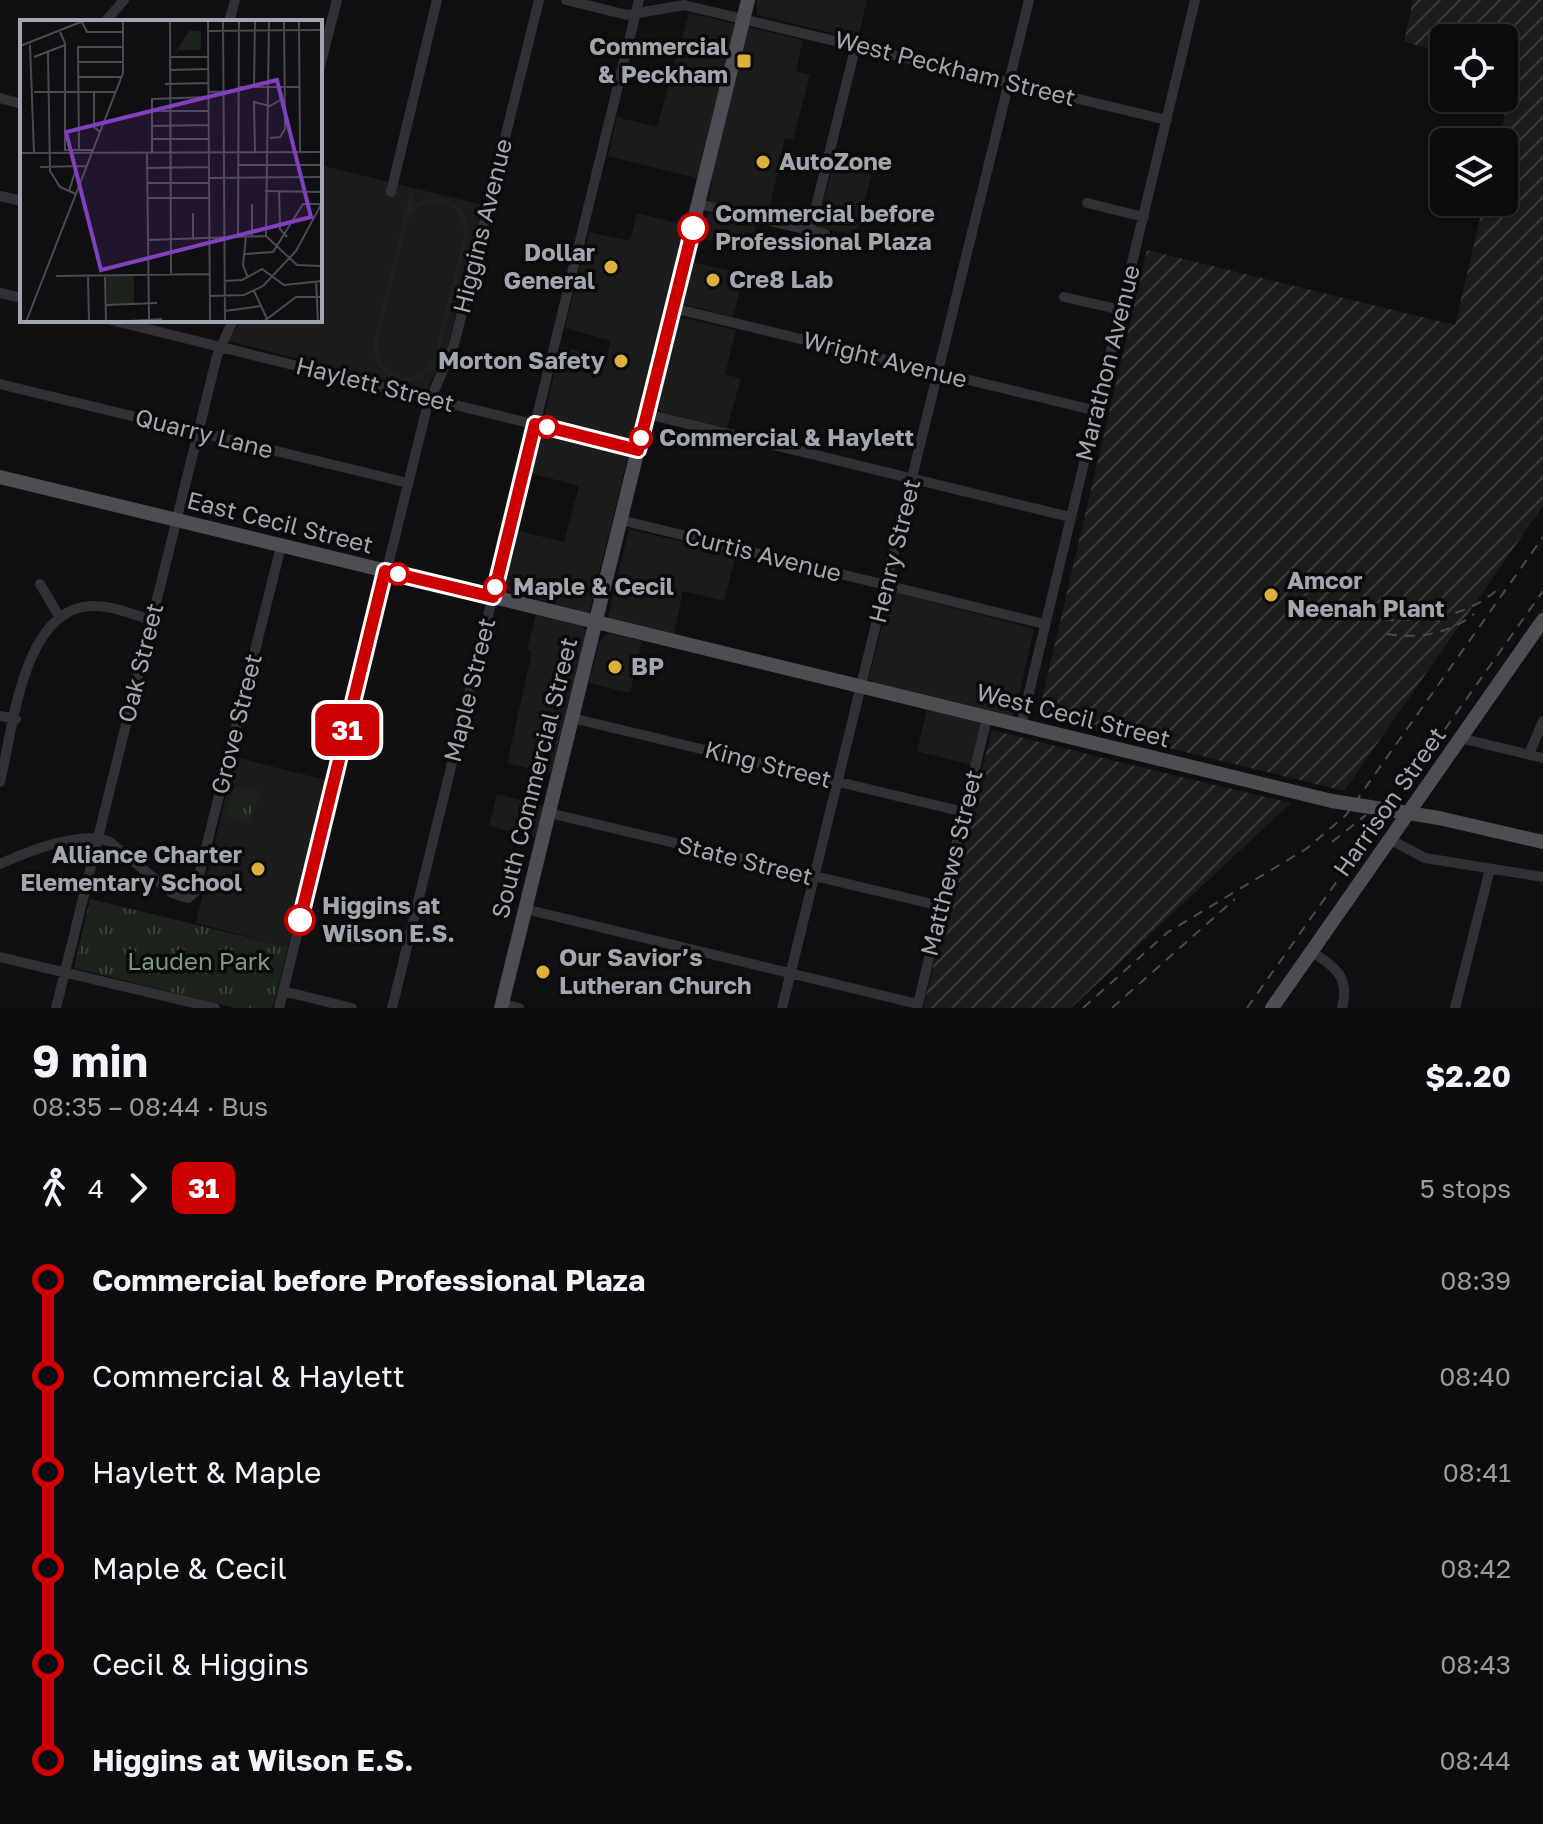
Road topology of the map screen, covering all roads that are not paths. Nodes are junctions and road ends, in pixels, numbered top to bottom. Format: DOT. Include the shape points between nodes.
graph roads {
  1 [pos="124,0"];
  2 [pos="235,0"];
  3 [pos="337,0"];
  4 [pos="437,0"];
  5 [pos="539,0"];
  6 [pos="566,0"];
  7 [pos="639,0"];
  8 [pos="748,0"];
  9 [pos="1029,0"];
  10 [pos="1195,0"];
  11 [pos="635,15"];
  12 [pos="744,19"];
  13 [pos="107,20"];
  14 [pos="230,20"];
  15 [pos="856,45"];
  16 [pos="322,58"];
  17 [pos="1009,83"];
  18 [pos="0,98"];
  19 [pos="20,103"];
  20 [pos="1167,120"];
  21 [pos="391,192"];
  22 [pos="0,196"];
  23 [pos="20,201"];
  24 [pos="1087,203"];
  25 [pos="699,204"];
  26 [pos="1144,217"];
  27 [pos="810,231"];
  28 [pos="825,234"];
  29 [pos="0,293"];
  30 [pos="1064,297"];
  31 [pos="20,298"];
  32 [pos="673,308"];
  33 [pos="1121,310"];
  34 [pos="119,322"];
  35 [pos="232,322"];
  36 [pos="219,347"];
  37 [pos="938,373"];
  38 [pos="0,384"];
  39 [pos="430,398"];
  40 [pos="1097,411"];
  41 [pos="647,414"];
  42 [pos="535,424"];
  43 [pos="198,433"];
  44 [pos="638,450"];
  45 [pos="0,477"];
  46 [pos="912,479"];
  47 [pos="408,483"];
  48 [pos="1070,517"];
  49 [pos="176,520"];
  50 [pos="621,520"];
  51 [pos="281,546"];
  52 [pos="385,571"];
  53 [pos="40,584"];
  54 [pos="886,586"];
  55 [pos="493,597"];
  56 [pos="59,616"];
  57 [pos="151,620"];
  58 [pos="1543,620"];
  59 [pos="596,622"];
  60 [pos="1044,624"];
  61 [pos="862,688"];
  62 [pos="0,716"];
  63 [pos="572,718"];
  64 [pos="987,718"];
  65 [pos="16,719"];
  66 [pos="1543,721"];
  67 [pos="1021,726"];
  68 [pos="1460,738"];
  69 [pos="1529,754"];
  70 [pos="1543,758"];
  71 [pos="0,782"];
  72 [pos="838,782"];
  73 [pos="964,812"];
  74 [pos="549,813"];
  75 [pos="98,837"];
  76 [pos="1391,840"];
  77 [pos="1543,842"];
  78 [pos="0,864"];
  79 [pos="1490,869"];
  80 [pos="1543,877"];
  81 [pos="814,878"];
  82 [pos="941,906"];
  83 [pos="525,909"];
  84 [pos="1312,952"];
  85 [pos="0,957"];
  86 [pos="65,973"];
  87 [pos="791,973"];
  88 [pos="283,991"];
  89 [pos="169,1003"];
  90 [pos="501,1006"];
  91 [pos="917,1006"];
  92 [pos="56,1008"];
  93 [pos="215,1008"];
  94 [pos="279,1008"];
  95 [pos="352,1008"];
  96 [pos="392,1008"];
  97 [pos="519,1008"];
  98 [pos="782,1008"];
  99 [pos="1272,1008"];
  100 [pos="1342,1008"];
  101 [pos="1455,1008"];
  1 -- 13 [label="street"];
  2 -- 14 [label="street"];
  3 -- 16 [label="street"];
  4 -- 21 [label="street"];
  5 -- 39 [label="street, Higgins Avenue" via="454,345"];
  6 -- 11 [label="street"];
  7 -- 11 [label="street, Maple Street"];
  8 -- 12 [label="main road, South Commercial Street"];
  9 -- 17 [label="street, Henry Street"];
  10 -- 20 [label="street, Marathon Avenue"];
  11 -- 12 [label="street, West Peckham Street" via="684,5"];
  11 -- 42 [label="street, Maple Street"];
  12 -- 15 [label="street, West Peckham Street"];
  12 -- 25 [label="main road, South Commercial Street"];
  15 -- 17 [label="street, West Peckham Street"];
  15 -- 27 [label="street"];
  17 -- 20 [label="street, West Peckham Street"];
  17 -- 37 [label="street, Henry Street"];
  18 -- 19 [label="street"];
  20 -- 26 [label="street, Marathon Avenue"];
  22 -- 23 [label="street"];
  24 -- 26 [label="street"];
  25 -- 27 [label="street"];
  25 -- 32 [label="main road, South Commercial Street"];
  26 -- 33 [label="street, Marathon Avenue"];
  27 -- 28 [label="street"];
  29 -- 31 [label="street"];
  30 -- 33 [label="street"];
  32 -- 37 [label="street, Wright Avenue"];
  32 -- 41 [label="main road, South Commercial Street"];
  33 -- 40 [label="street, Marathon Avenue"];
  34 -- 36 [label="street, Haylett Street"];
  35 -- 36 [label="street, Oak Street"];
  36 -- 39 [label="street, Haylett Street"];
  36 -- 43 [label="street, Oak Street"];
  37 -- 40 [label="street, Wright Avenue"];
  37 -- 46 [label="street, Henry Street"];
  38 -- 43 [label="street, Quarry Lane"];
  39 -- 42 [label="street, Haylett Street"];
  39 -- 47 [label="street, Higgins Avenue"];
  40 -- 48 [label="street, Marathon Avenue"];
  41 -- 44 [label="main road, South Commercial Street"];
  41 -- 46 [label="street"];
  42 -- 44 [label="street, Haylett Street"];
  42 -- 55 [label="street, Maple Street"];
  43 -- 47 [label="street, Quarry Lane"];
  43 -- 49 [label="street, Oak Street"];
  44 -- 50 [label="main road, South Commercial Street"];
  45 -- 49 [label="main road, East Cecil Street"];
  46 -- 48 [label="street"];
  46 -- 54 [label="street, Henry Street"];
  47 -- 52 [label="street, Higgins Avenue"];
  48 -- 60 [label="street, Marathon Avenue"];
  49 -- 51 [label="main road, East Cecil Street"];
  49 -- 57 [label="street, Oak Street"];
  50 -- 54 [label="street, Curtis Avenue"];
  50 -- 59 [label="main road, South Commercial Street"];
  51 -- 52 [label="main road, East Cecil Street"];
  51 -- 75 [label="street, Grove Street" via="199,884 188,898 172,893"];
  52 -- 55 [label="main road, East Cecil Street"];
  52 -- 88 [label="street, Higgins Avenue"];
  53 -- 56 [label="street"];
  54 -- 60 [label="street, Curtis Avenue"];
  54 -- 61 [label="street, Henry Street"];
  55 -- 59 [label="main road, East Cecil Street"];
  55 -- 96 [label="street, Maple Street"];
  56 -- 57 [label="street" via="96,606"];
  56 -- 65 [label="street" via="33,650"];
  57 -- 75 [label="street, Oak Street"];
  58 -- 68 [label="main road, Harrison Street"];
  59 -- 61 [label="main road, West Cecil Street"];
  59 -- 63 [label="main road, South Commercial Street"];
  60 -- 67 [label="street, Marathon Avenue"];
  61 -- 64 [label="main road, West Cecil Street"];
  61 -- 72 [label="street, Henry Street"];
  62 -- 65 [label="street"];
  63 -- 72 [label="street, King Street"];
  63 -- 74 [label="main road, South Commercial Street"];
  64 -- 67 [label="main road, West Cecil Street"];
  64 -- 73 [label="street, Matthews Street"];
  65 -- 71 [label="street"];
  66 -- 69 [label="street"];
  67 -- 77 [label="main road, West Cecil Street, bridge" via="1332,801"];
  68 -- 69 [label="street"];
  68 -- 76 [label="main road, Harrison Street"];
  69 -- 70 [label="street"];
  72 -- 73 [label="street, King Street"];
  72 -- 81 [label="street, Henry Street"];
  73 -- 82 [label="street, Matthews Street"];
  74 -- 81 [label="street, State Street"];
  74 -- 83 [label="main road, South Commercial Street"];
  75 -- 78 [label="street"];
  75 -- 86 [label="street, Oak Street"];
  76 -- 79 [label="street" via="1425,858"];
  76 -- 84 [label="main road, Harrison Street"];
  79 -- 80 [label="street"];
  79 -- 101 [label="street"];
  81 -- 82 [label="street, State Street"];
  81 -- 87 [label="street, Henry Street"];
  82 -- 91 [label="street, Matthews Street"];
  83 -- 87 [label="street"];
  83 -- 90 [label="main road, South Commercial Street"];
  84 -- 99 [label="main road, Harrison Street"];
  84 -- 100 [label="street" via="1343,977"];
  85 -- 86 [label="street"];
  86 -- 89 [label="street"];
  86 -- 92 [label="street, Oak Street"];
  87 -- 91 [label="street"];
  87 -- 98 [label="street, Henry Street"];
  88 -- 94 [label="street, Higgins Avenue"];
  88 -- 95 [label="street"];
  89 -- 93 [label="street"];
  90 -- 97 [label="street"];
}
